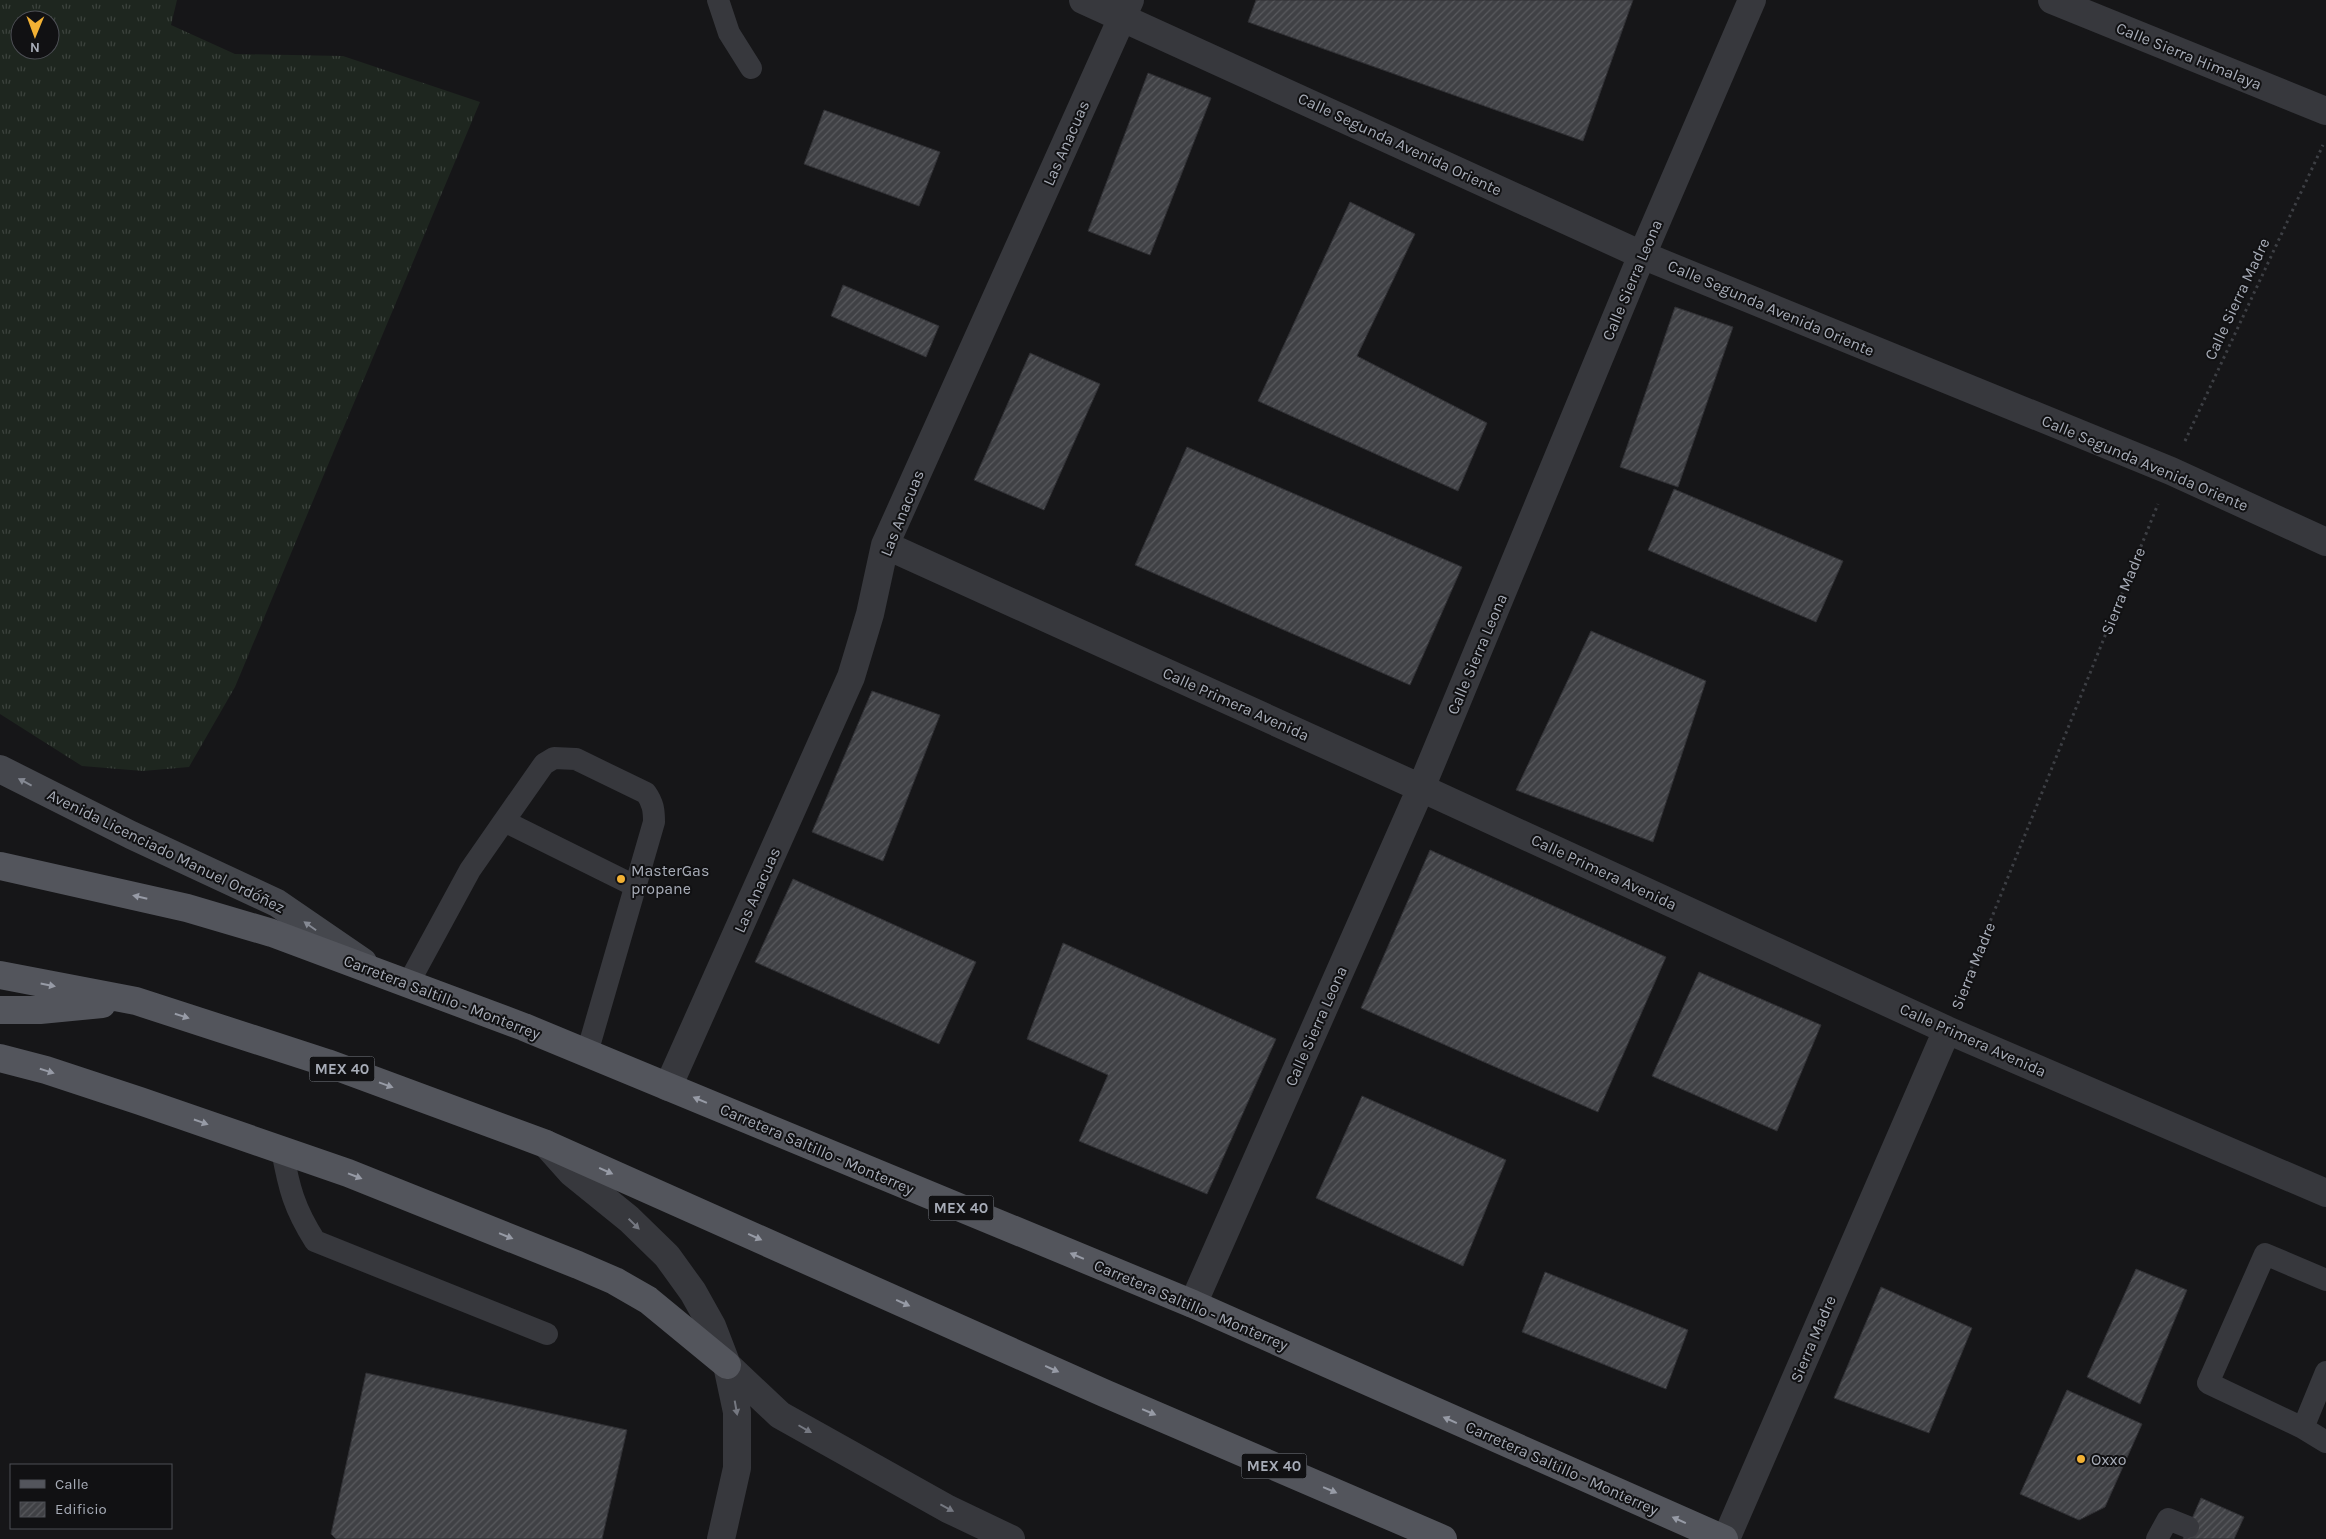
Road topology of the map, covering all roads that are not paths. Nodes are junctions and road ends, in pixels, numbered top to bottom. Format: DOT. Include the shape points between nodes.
graph roads {
  1 [pos="718,0"];
  2 [pos="1084,0"];
  3 [pos="1752,0"];
  4 [pos="2052,0"];
  5 [pos="1126,8"];
  6 [pos="750,68"];
  7 [pos="2326,111"];
  8 [pos="1642,255"];
  9 [pos="2326,542"];
  10 [pos="885,545"];
  11 [pos="0,768"];
  12 [pos="1421,788"];
  13 [pos="504,821"];
  14 [pos="0,866"];
  15 [pos="635,886"];
  16 [pos="379,973"];
  17 [pos="0,975"];
  18 [pos="408,984"];
  19 [pos="136,1001"];
  20 [pos="0,1010"];
  21 [pos="1947,1030"];
  22 [pos="587,1053"];
  23 [pos="0,1058"];
  24 [pos="668,1087"];
  25 [pos="546,1144"];
  26 [pos="282,1150"];
  27 [pos="2326,1193"];
  28 [pos="2326,1280"];
  29 [pos="1192,1304"];
  30 [pos="547,1334"];
  31 [pos="727,1365"];
  32 [pos="2326,1372"];
  33 [pos="2303,1428"];
  34 [pos="2326,1442"];
  35 [pos="2178,1523"];
  36 [pos="721,1539"];
  37 [pos="1011,1539"];
  38 [pos="1443,1539"];
  39 [pos="1725,1539"];
  40 [pos="2157,1539"];
  1 -- 6 [label="lane" via="730,33"];
  2 -- 5 [label="street, Calle Segunda Avenida Oriente"];
  3 -- 8 [label="street, Calle Sierra Leona"];
  4 -- 7 [label="street, Calle Sierra Himalaya"];
  5 -- 8 [label="street, Calle Segunda Avenida Oriente"];
  5 -- 10 [label="street, Las Anacuas"];
  8 -- 9 [label="street, Calle Segunda Avenida Oriente" via="2171,472"];
  8 -- 12 [label="street, Calle Sierra Leona"];
  10 -- 12 [label="street, Calle Primera Avenida"];
  10 -- 24 [label="street, Las Anacuas" via="870,614 851,677"];
  16 -- 11 [label="main road, Avenida Licenciado Manuel Ordóñez, one-way" via="277,903 131,835"];
  12 -- 21 [label="street, Calle Primera Avenida"];
  12 -- 29 [label="street, Calle Sierra Leona"];
  13 -- 15 [label="lane"];
  13 -- 15 [label="lane" via="544,764 554,758 576,759 637,789 652,802 654,822"];
  13 -- 18 [label="lane" via="470,870"];
  16 -- 14 [label="main road, Carretera Saltillo - Monterrey / MEX 40, one-way" via="272,933 187,908"];
  15 -- 22 [label="lane"];
  16 -- 18 [label="main road, Carretera Saltillo - Monterrey / MEX 40"];
  17 -- 19 [label="main road, MEX 40, one-way"];
  18 -- 22 [label="main road, Carretera Saltillo - Monterrey / MEX 40"];
  19 -- 20 [label="main road" via="40,1010"];
  19 -- 25 [label="main road, MEX 40, one-way" via="327,1063"];
  21 -- 27 [label="street, Calle Primera Avenida"];
  21 -- 39 [label="street, Sierra Madre"];
  22 -- 24 [label="main road, Carretera Saltillo - Monterrey / MEX 40"];
  23 -- 26 [label="main road, one-way" via="46,1070"];
  29 -- 24 [label="main road, Carretera Saltillo - Monterrey / MEX 40, one-way"];
  25 -- 31 [label="street, one-way" via="571,1172 629,1219 667,1256 708,1317"];
  25 -- 38 [label="main road, MEX 40, one-way" via="1104,1393"];
  26 -- 30 [label="lane" via="288,1187 314,1241"];
  26 -- 31 [label="main road, one-way" via="348,1173 615,1281 648,1300"];
  28 -- 33 [label="lane" via="2265,1254 2208,1383"];
  39 -- 29 [label="main road, Carretera Saltillo - Monterrey / MEX 40, one-way"];
  31 -- 36 [label="street, one-way" via="737,1412 738,1445 737,1468"];
  31 -- 37 [label="street, one-way" via="780,1415 948,1509"];
  32 -- 33 [label="lane"];
  33 -- 34 [label="lane"];
  35 -- 40 [label="lane"];
}
